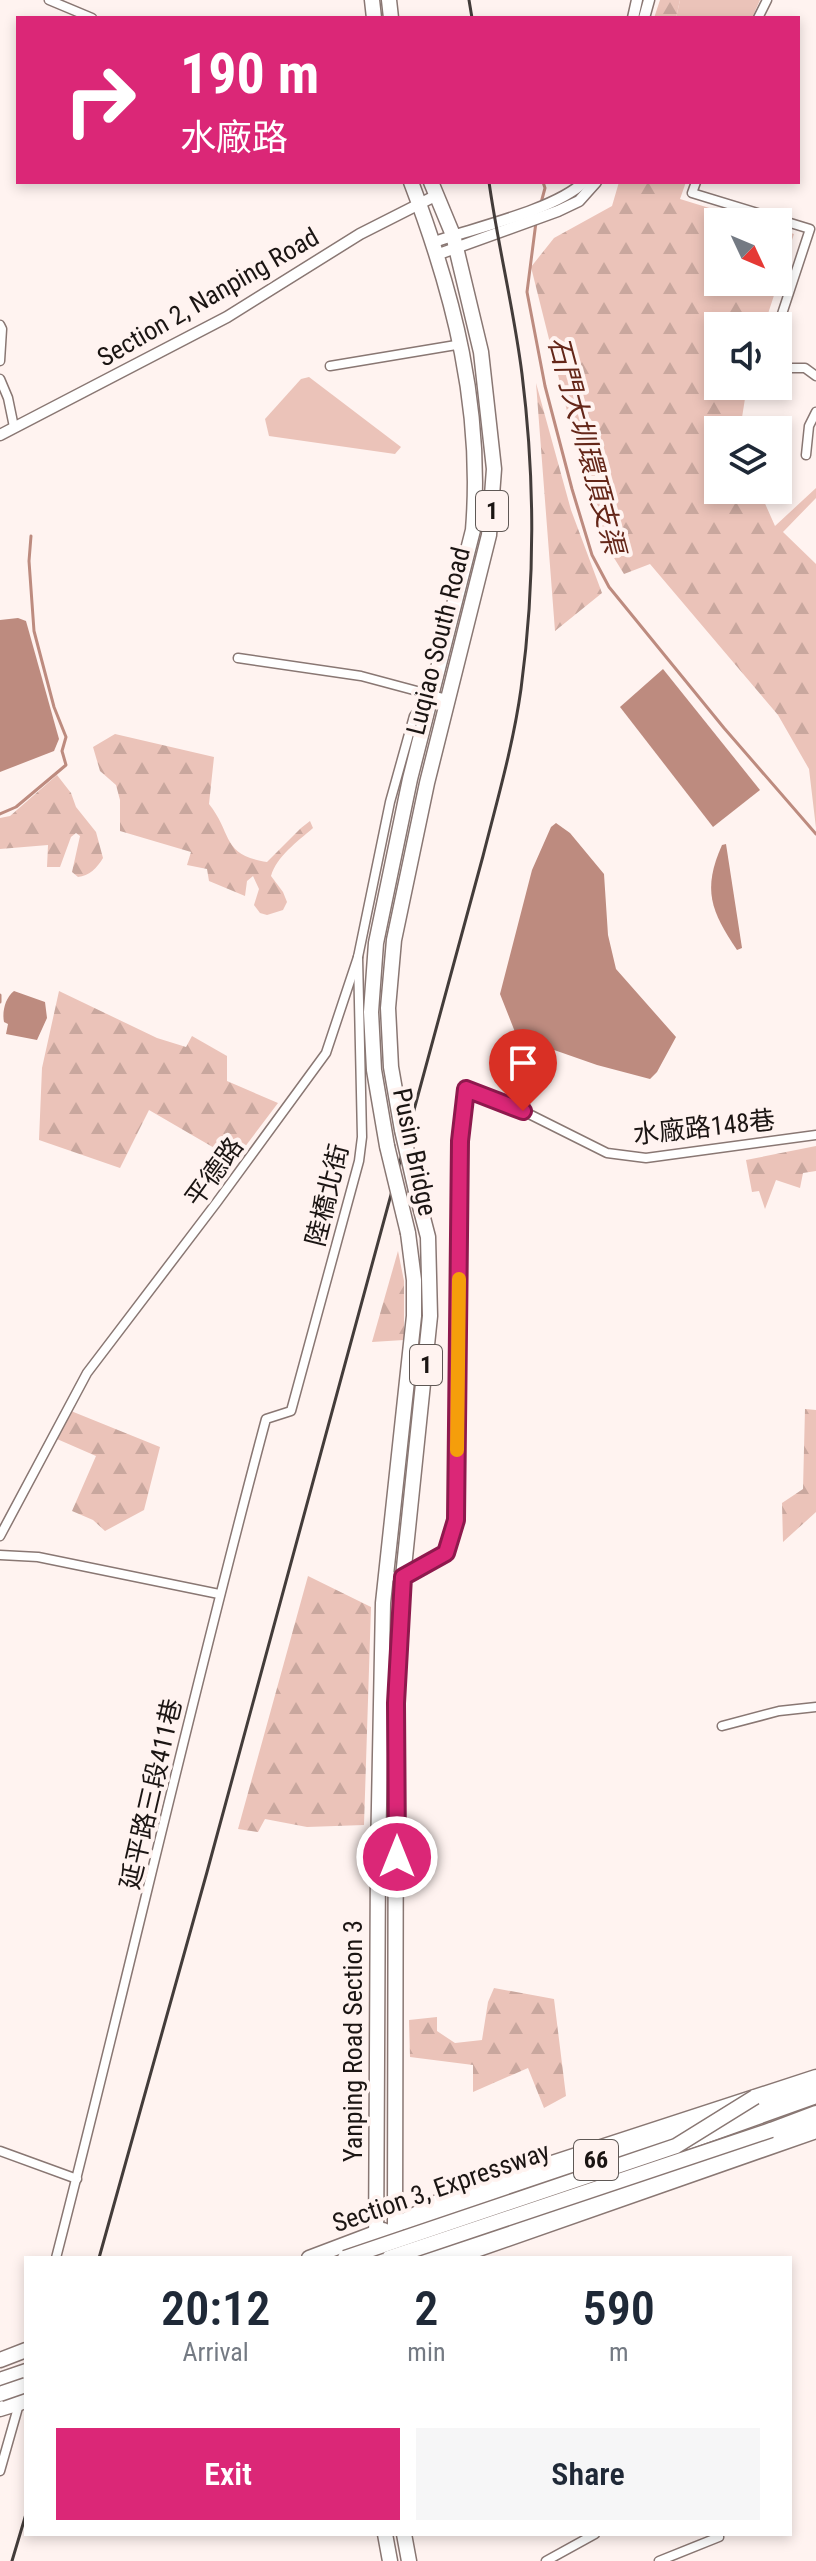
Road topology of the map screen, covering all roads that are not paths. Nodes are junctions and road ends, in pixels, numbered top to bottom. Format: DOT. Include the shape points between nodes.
graph roads {
  1 [pos="49,0"];
  2 [pos="87,16"];
  3 [pos="412,184"];
  4 [pos="582,184"];
  5 [pos="594,184"];
  6 [pos="695,184"];
  7 [pos="434,189"];
  8 [pos="420,203"];
  9 [pos="455,242"];
  10 [pos="436,248"];
  11 [pos="783,312"];
  12 [pos="0,325"];
  13 [pos="462,344"];
  14 [pos="0,361"];
  15 [pos="330,366"];
  16 [pos="792,368"];
  17 [pos="816,376"];
  18 [pos="0,379"];
  19 [pos="816,412"];
  20 [pos="14,427"];
  21 [pos="0,435"];
  22 [pos="806,455"];
  23 [pos="238,658"];
  24 [pos="431,694"];
  25 [pos="447,699"];
  26 [pos="410,779"];
  27 [pos="427,783"];
  28 [pos="358,957"];
  29 [pos="816,1135"];
  30 [pos="266,1419"];
  31 [pos="0,1536"];
  32 [pos="389,1538"];
  33 [pos="407,1541"];
  34 [pos="0,1555"];
  35 [pos="385,1576"];
  36 [pos="403,1577"];
  37 [pos="219,1594"];
  38 [pos="816,1707"];
  39 [pos="722,1726"];
  40 [pos="377,1926"];
  41 [pos="397,1927"];
  42 [pos="376,2077"];
  43 [pos="816,2077"];
  44 [pos="394,2079"];
  45 [pos="816,2086"];
  46 [pos="816,2096"];
  47 [pos="755,2097"];
  48 [pos="816,2115"];
  49 [pos="816,2124"];
  50 [pos="816,2131"];
  51 [pos="676,2146"];
  52 [pos="0,2151"];
  53 [pos="77,2179"];
  54 [pos="394,2227"];
  55 [pos="375,2233"];
  56 [pos="57,2256"];
  57 [pos="314,2256"];
  58 [pos="351,2256"];
  59 [pos="376,2256"];
  60 [pos="395,2256"];
  61 [pos="397,2256"];
  62 [pos="426,2256"];
  63 [pos="459,2256"];
  64 [pos="24,2351"];
  65 [pos="0,2360"];
  66 [pos="24,2372"];
  67 [pos="0,2380"];
  68 [pos="24,2386"];
  69 [pos="0,2394"];
  70 [pos="23,2402"];
  71 [pos="0,2409"];
  72 [pos="0,2471"];
  73 [pos="385,2536"];
  74 [pos="404,2536"];
  75 [pos="591,2536"];
  76 [pos="719,2537"];
  77 [pos="390,2561"];
  78 [pos="409,2561"];
  79 [pos="546,2561"];
  80 [pos="659,2561"];
  1 -- 2 [label="street"];
  3 -- 8 [label="main road, Luqiao South Road / 1"];
  4 -- 9 [label="street" via="553,202"];
  5 -- 9 [label="street" via="579,201"];
  6 -- 11 [label="street" via="692,193 810,229"];
  7 -- 8 [label="street, Section 2, Nanping Road"];
  7 -- 9 [label="main road, Luqiao South Road / 1"];
  8 -- 10 [label="main road, Luqiao South Road / 1"];
  8 -- 20 [label="street, Section 2, Nanping Road" via="227,317"];
  9 -- 10 [label="street"];
  9 -- 25 [label="main road, Luqiao South Road / 1" via="481,352 494,469 489,535"];
  10 -- 13 [label="main road, Luqiao South Road / 1"];
  12 -- 14 [label="street"];
  13 -- 15 [label="street"];
  13 -- 24 [label="main road, Luqiao South Road / 1" via="476,470 473,530"];
  16 -- 17 [label="street" via="805,368"];
  18 -- 20 [label="street"];
  19 -- 22 [label="street"];
  20 -- 21 [label="street, Section 2, Nanping Road"];
  23 -- 24 [label="street" via="361,676"];
  24 -- 25 [label="street"];
  24 -- 26 [label="main road, Luqiao South Road / 1"];
  24 -- 28 [label="street, 平德路" via="414,716 390,802"];
  25 -- 27 [label="main road, Luqiao South Road / 1"];
  26 -- 32 [label="main road, Pusin Bridge / 1, bridge" via="376,943 371,1012 374,1070 414,1280 408,1385"];
  27 -- 33 [label="main road, Pusin Bridge / 1, bridge" via="394,940 388,1008 402,1130 428,1237 430,1316"];
  28 -- 30 [label="street, 陸橋北街" via="359,1161 291,1411"];
  28 -- 31 [label="street, 平德路" via="326,1053 87,1373"];
  29 -- 36 [label="street, 水廠路148巷" via="646,1158 607,1153 466,1089 460,1141 456,1520 446,1553"];
  30 -- 37 [label="street, 延平路三段411巷"];
  32 -- 35 [label="main road, Yanping Road Section 3 / 1"];
  33 -- 36 [label="main road, Yanping Road Section 3 / 1"];
  34 -- 37 [label="street" via="38,1557"];
  35 -- 36 [label="street"];
  35 -- 40 [label="main road, Yanping Road Section 3 / 1"];
  36 -- 41 [label="main road, Yanping Road Section 3 / 1" via="396,1703"];
  37 -- 53 [label="street, 延平路三段411巷"];
  38 -- 39 [label="street"];
  40 -- 41 [label="main road"];
  40 -- 42 [label="main road, Yanping Road Section 3 / 1"];
  41 -- 44 [label="main road, Yanping Road Section 3 / 1"];
  42 -- 44 [label="main road"];
  42 -- 55 [label="main road, Yanping Road Section 3 / 1"];
  43 -- 47 [label="main road"];
  44 -- 54 [label="main road, Yanping Road Section 3 / 1"];
  45 -- 54 [label="main road, Section 3, Expressway / 66"];
  46 -- 51 [label="main road, 66, bridge"];
  47 -- 51 [label="main road, bridge"];
  47 -- 54 [label="main road, bridge" via="492,2182 433,2204"];
  48 -- 60 [label="main road, 66, bridge"];
  49 -- 62 [label="main road, 66"];
  50 -- 63 [label="main road"];
  51 -- 58 [label="main road, 66, bridge"];
  52 -- 53 [label="street"];
  53 -- 56 [label="street, 延平路三段411巷"];
  54 -- 55 [label="main road, Section 3, Expressway / 66"];
  54 -- 61 [label="main road, Yanping Road Section 3 / 1"];
  55 -- 57 [label="main road, Section 3, Expressway / 66"];
  55 -- 59 [label="main road, Yanping Road Section 3 / 1"];
  64 -- 65 [label="main road"];
  66 -- 67 [label="main road"];
  68 -- 69 [label="main road, bridge"];
  70 -- 71 [label="main road"];
  70 -- 72 [label="street"];
  73 -- 77 [label="main road"];
  74 -- 78 [label="main road"];
  75 -- 79 [label="street"];
  76 -- 80 [label="street"];
}
